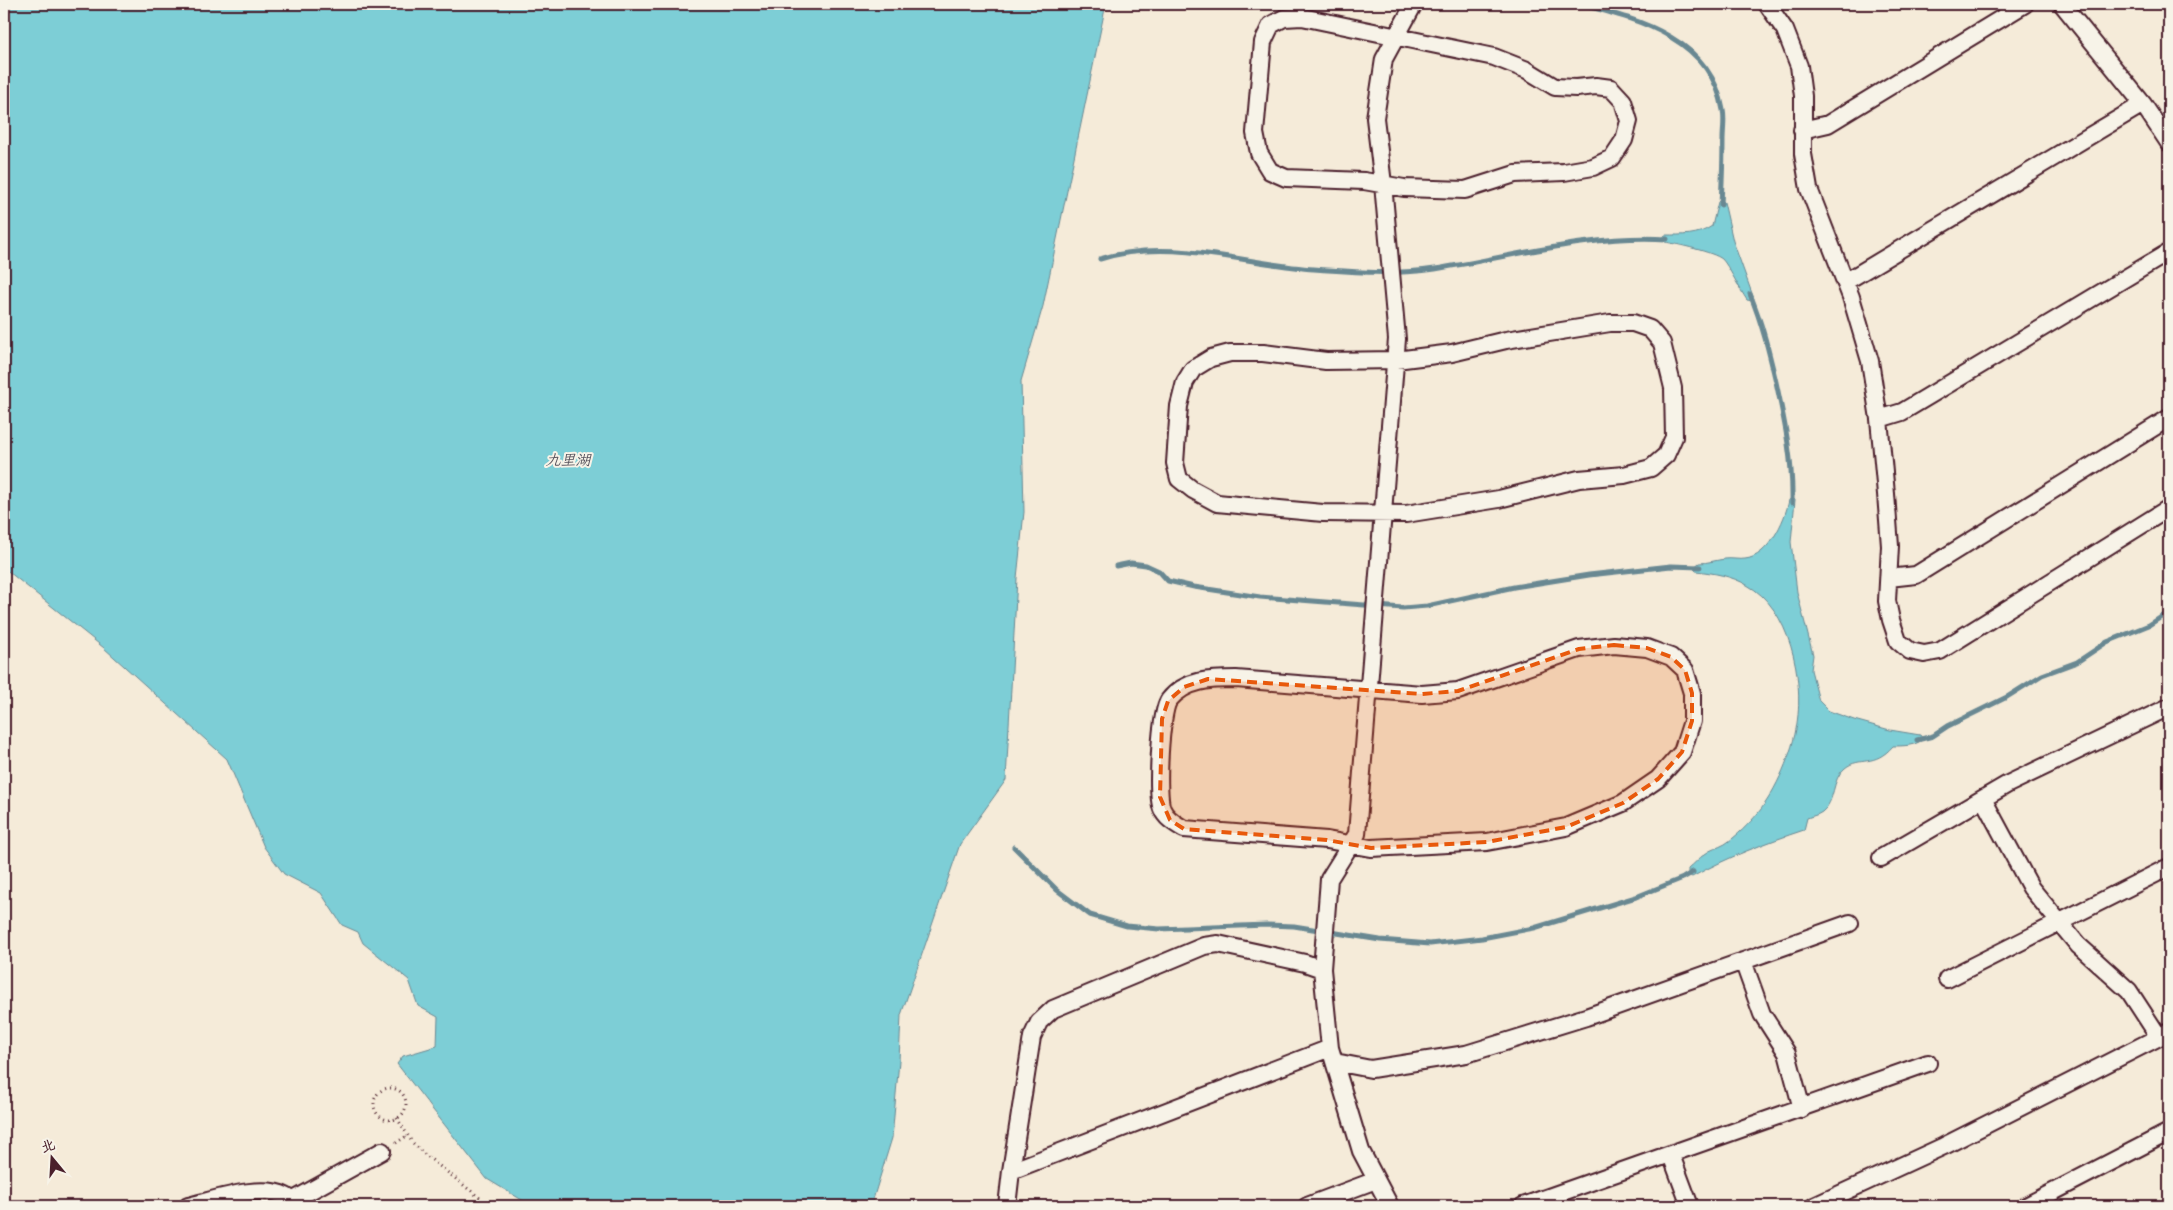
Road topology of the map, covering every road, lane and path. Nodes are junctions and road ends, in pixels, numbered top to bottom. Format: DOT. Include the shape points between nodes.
graph roads {
  1 [pos="1414,4"];
  2 [pos="1767,4"];
  3 [pos="2025,4"];
  4 [pos="2062,4"];
  5 [pos="1396,37"];
  6 [pos="2143,104"];
  7 [pos="1802,130"];
  8 [pos="2169,143"];
  9 [pos="1383,184"];
  10 [pos="2169,252"];
  11 [pos="1845,282"];
  12 [pos="1396,360"];
  13 [pos="2169,418"];
  14 [pos="1879,419"];
  15 [pos="2169,508"];
  16 [pos="1383,514"];
  17 [pos="1889,578"];
  18 [pos="1369,691"];
  19 [pos="2169,707"];
  20 [pos="1983,799"];
  21 [pos="1351,844"];
  22 [pos="1882,858"];
  23 [pos="2169,867"];
  24 [pos="2059,922"];
  25 [pos="1850,923"];
  26 [pos="1744,961"];
  27 [pos="1322,969"];
  28 [pos="1947,979"];
  29 [pos="2164,1035"];
  30 [pos="1332,1055"];
  31 [pos="1928,1063"];
  32 [pos="1802,1109"];
  33 [pos="397,1118"];
  34 [pos="2169,1132"];
  35 [pos="382,1151"];
  36 [pos="1671,1155"];
  37 [pos="1012,1171"];
  38 [pos="1376,1180"];
  39 [pos="295,1204"];
  40 [pos="188,1206"];
  41 [pos="490,1206"];
  42 [pos="1007,1206"];
  43 [pos="1307,1206"];
  44 [pos="1390,1206"];
  45 [pos="1523,1206"];
  46 [pos="1690,1206"];
  47 [pos="1814,1206"];
  48 [pos="2026,1206"];
  1 -- 5 [label="street"];
  2 -- 7 [label="street" via="1785,30 1799,66 1803,96"];
  3 -- 7 [label="street" via="1828,124"];
  4 -- 6 [label="street"];
  5 -- 9 [label="street" via="1384,60 1374,118"];
  5 -- 9 [label="street" via="1302,17 1284,18 1271,25 1263,42 1256,133 1259,153 1270,171 1286,178"];
  5 -- 9 [label="street" via="1494,57 1527,70 1555,87 1611,88 1623,101 1629,121 1624,140 1612,158 1593,167 1515,174 1465,190"];
  6 -- 8 [label="street"];
  6 -- 11 [label="street"];
  7 -- 11 [label="street" via="1809,189"];
  9 -- 12 [label="street" via="1397,339"];
  10 -- 14 [label="street" via="1902,412"];
  11 -- 14 [label="street" via="1870,361"];
  12 -- 16 [label="street"];
  12 -- 16 [label="street" via="1326,361 1263,353 1230,353 1211,358 1193,369 1185,382 1179,406 1174,464 1179,479 1216,503 1323,513"];
  12 -- 16 [label="street" via="1452,353 1506,340 1610,323 1632,323 1650,329 1662,344 1673,388 1674,437 1666,455 1651,468 1624,475 1579,479 1499,499 1406,514"];
  13 -- 17 [label="street" via="1916,576"];
  14 -- 17 [label="street" via="1890,546"];
  15 -- 17 [label="street" via="1940,651 1924,654 1910,651 1898,641 1886,601"];
  16 -- 18 [label="street"];
  18 -- 21 [label="street" via="1357,834"];
  18 -- 21 [label="street" via="1208,679 1184,687 1168,700 1162,718 1160,797 1162,810 1170,820 1184,829"];
  18 -- 21 [label="street" via="1422,694 1458,691 1579,649 1614,645 1647,648 1671,657 1685,670 1692,693 1692,721 1682,752 1658,779 1623,803 1566,827 1487,842 1371,848"];
  19 -- 20 [label="street"];
  20 -- 22 [label="street"];
  20 -- 24 [label="street" via="2031,888"];
  21 -- 27 [label="street" via="1329,879"];
  23 -- 24 [label="street"];
  24 -- 28 [label="street"];
  24 -- 29 [label="street" via="2078,945 2129,991"];
  25 -- 26 [label="street"];
  26 -- 30 [label="street" via="1586,1017 1466,1054 1371,1069"];
  26 -- 32 [label="street" via="1762,1014 1786,1053"];
  27 -- 30 [label="street"];
  27 -- 37 [label="street" via="1218,944 1204,946 1053,1009 1039,1022 1032,1037"];
  29 -- 47 [label="street" via="1944,1146"];
  30 -- 37 [label="street"];
  30 -- 38 [label="street" via="1361,1151"];
  31 -- 32 [label="street"];
  32 -- 36 [label="street"];
  33 -- 33 [label="path" via="405,1111 404,1095 390,1087 379,1091 373,1106 378,1115 387,1120"];
  33 -- 41 [label="path" via="423,1153"];
  34 -- 48 [label="street"];
  35 -- 39 [label="street"];
  36 -- 45 [label="street"];
  36 -- 46 [label="street"];
  37 -- 42 [label="street"];
  38 -- 43 [label="street"];
  38 -- 44 [label="street"];
  39 -- 40 [label="street" via="287,1196 269,1191 241,1193"];
}
